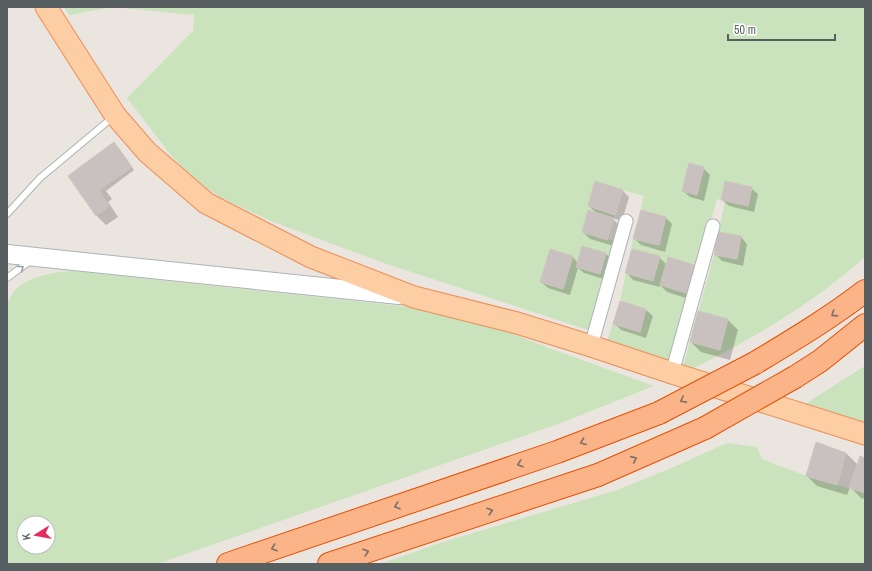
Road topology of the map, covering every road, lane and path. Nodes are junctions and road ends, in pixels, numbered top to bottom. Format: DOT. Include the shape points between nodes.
graph roads {
  1 [pos="46,7"];
  2 [pos="115,115"];
  3 [pos="7,214"];
  4 [pos="626,221"];
  5 [pos="713,226"];
  6 [pos="7,254"];
  7 [pos="34,257"];
  8 [pos="7,278"];
  9 [pos="865,291"];
  10 [pos="414,297"];
  11 [pos="865,325"];
  12 [pos="591,346"];
  13 [pos="672,373"];
  14 [pos="865,434"];
  15 [pos="228,564"];
  16 [pos="329,564"];
  1 -- 2 [label="main road"];
  2 -- 3 [label="lane" via="40,178"];
  2 -- 10 [label="main road" via="147,152 206,203 311,257"];
  4 -- 12 [label="street"];
  5 -- 13 [label="street"];
  6 -- 7 [label="street"];
  8 -- 7 [label="lane, one-way"];
  7 -- 10 [label="street"];
  9 -- 15 [label="highway, one-way, bridge" via="843,308 755,363 659,413 557,452"];
  10 -- 12 [label="main road" via="517,323"];
  16 -- 11 [label="highway, one-way, bridge" via="598,475 705,428 820,361"];
  12 -- 13 [label="main road"];
  13 -- 14 [label="main road"];
}
